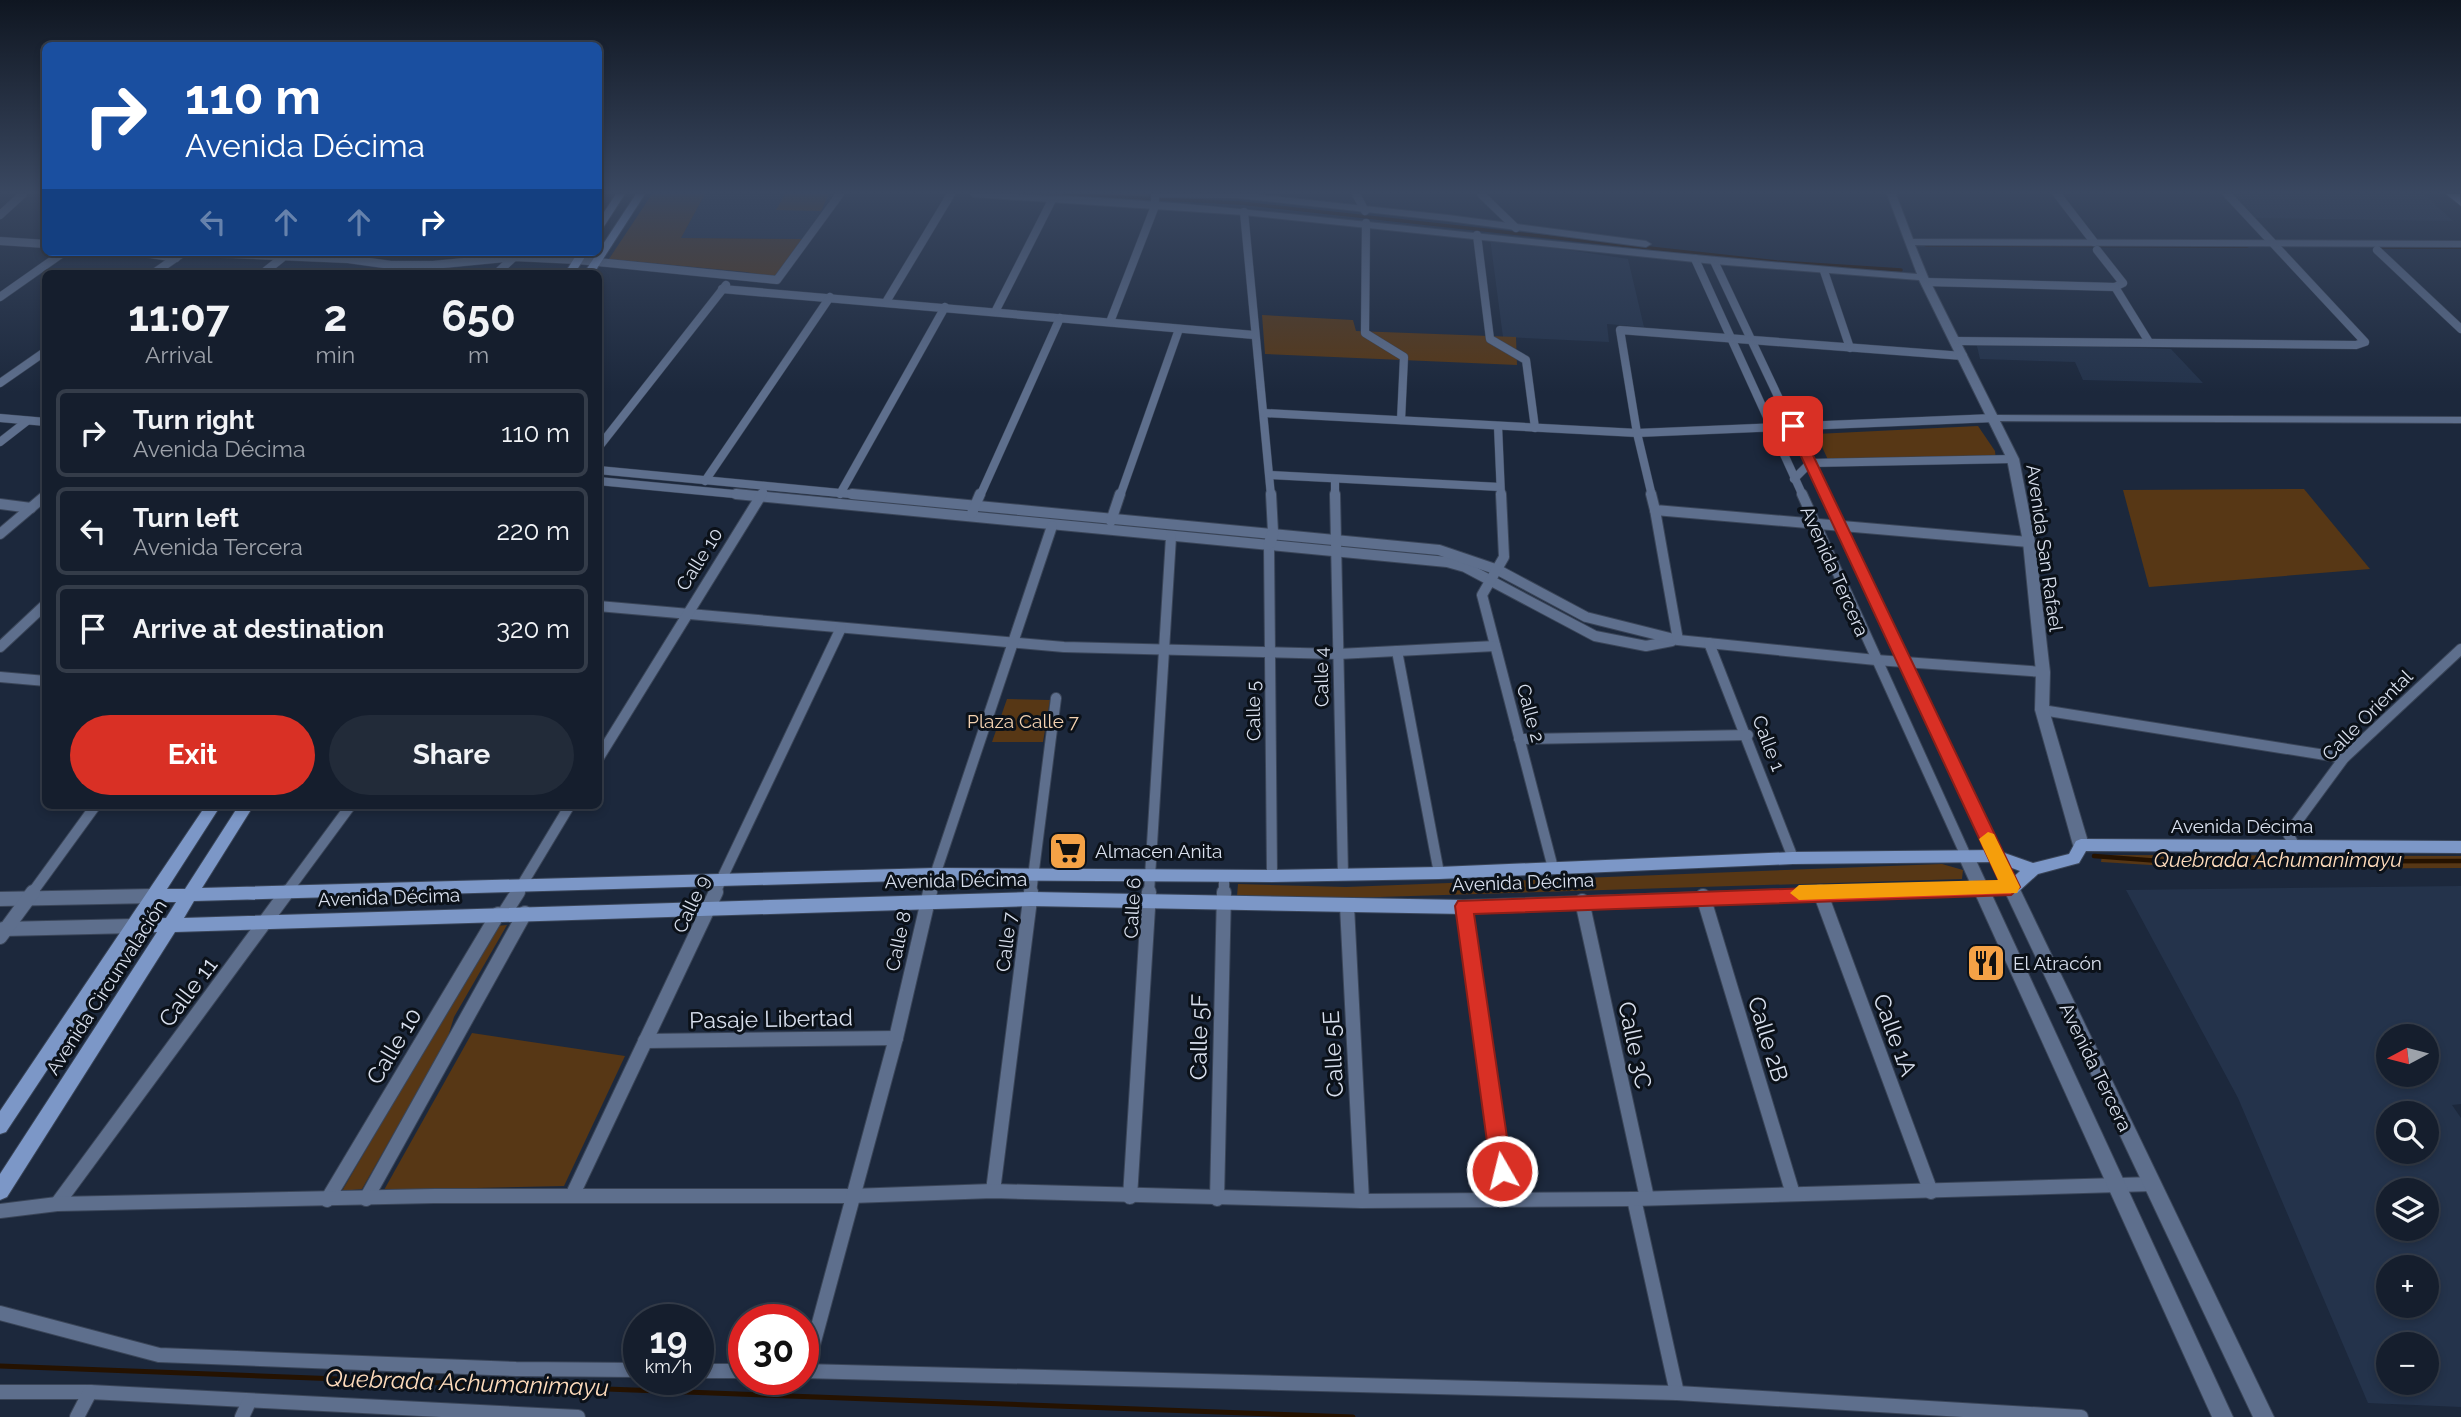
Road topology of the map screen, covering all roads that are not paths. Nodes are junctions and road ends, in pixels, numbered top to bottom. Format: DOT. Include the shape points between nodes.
graph roads {
  1 [pos="52,260"];
  2 [pos="173,260"];
  3 [pos="356,260"];
  4 [pos="480,260"];
  5 [pos="792,260"];
  6 [pos="911,260"];
  7 [pos="1021,260"];
  8 [pos="1133,260"];
  9 [pos="1248,260"];
  10 [pos="1366,260"];
  11 [pos="1480,260"];
  12 [pos="1696,260"];
  13 [pos="1706,260"];
  14 [pos="1805,260"];
  15 [pos="1917,260"];
  16 [pos="2106,260"];
  17 [pos="2287,260"];
  18 [pos="2388,260"];
  19 [pos="596,261"];
  20 [pos="1714,261"];
  21 [pos="459,262"];
  22 [pos="391,265"];
  23 [pos="158,270"];
  24 [pos="385,270"];
  25 [pos="591,270"];
  26 [pos="1824,271"];
  27 [pos="736,274"];
  28 [pos="1923,275"];
  29 [pos="2115,287"];
  30 [pos="722,289"];
  31 [pos="0,297"];
  32 [pos="830,297"];
  33 [pos="886,302"];
  34 [pos="945,307"];
  35 [pos="995,312"];
  36 [pos="1060,318"];
  37 [pos="1110,322"];
  38 [pos="1179,328"];
  39 [pos="2461,329"];
  40 [pos="1254,335"];
  41 [pos="1731,339"];
  42 [pos="1753,341"];
  43 [pos="1956,341"];
  44 [pos="2149,342"];
  45 [pos="1850,348"];
  46 [pos="42,354"];
  47 [pos="1962,356"];
  48 [pos="0,383"];
  49 [pos="1264,413"];
  50 [pos="0,418"];
  51 [pos="1994,418"];
  52 [pos="1401,420"];
  53 [pos="2461,420"];
  54 [pos="27,421"];
  55 [pos="42,422"];
  56 [pos="1498,426"];
  57 [pos="1793,426"];
  58 [pos="1770,427"];
  59 [pos="1535,428"];
  60 [pos="1637,433"];
  61 [pos="0,442"];
  62 [pos="602,443"];
  63 [pos="2013,459"];
  64 [pos="1810,463"];
  65 [pos="602,470"];
  66 [pos="1270,475"];
  67 [pos="1335,478"];
  68 [pos="1794,479"];
  69 [pos="602,481"];
  70 [pos="705,481"];
  71 [pos="1500,487"];
  72 [pos="763,491"];
  73 [pos="840,494"];
  74 [pos="42,498"];
  75 [pos="0,505"];
  76 [pos="31,508"];
  77 [pos="974,508"];
  78 [pos="1655,510"];
  79 [pos="970,518"];
  80 [pos="1111,521"];
  81 [pos="1813,522"];
  82 [pos="1052,526"];
  83 [pos="1840,526"];
  84 [pos="1273,532"];
  85 [pos="0,534"];
  86 [pos="1171,537"];
  87 [pos="1336,540"];
  88 [pos="2029,542"];
  89 [pos="1269,546"];
  90 [pos="1336,552"];
  91 [pos="1498,570"];
  92 [pos="1488,580"];
  93 [pos="602,606"];
  94 [pos="42,608"];
  95 [pos="687,615"];
  96 [pos="841,628"];
  97 [pos="1678,640"];
  98 [pos="1015,641"];
  99 [pos="1710,642"];
  100 [pos="1495,646"];
  101 [pos="0,648"];
  102 [pos="2461,649"];
  103 [pos="1166,650"];
  104 [pos="1397,651"];
  105 [pos="1270,652"];
  106 [pos="1338,654"];
  107 [pos="1876,660"];
  108 [pos="1903,660"];
  109 [pos="2043,672"];
  110 [pos="0,677"];
  111 [pos="42,681"];
  112 [pos="1056,698"];
  113 [pos="2042,710"];
  114 [pos="1748,735"];
  115 [pos="1520,739"];
  116 [pos="602,753"];
  117 [pos="2344,758"];
  118 [pos="93,809"];
  119 [pos="211,809"];
  120 [pos="244,809"];
  121 [pos="348,809"];
  122 [pos="568,809"];
  123 [pos="2081,845"];
  124 [pos="2461,847"];
  125 [pos="2296,848"];
  126 [pos="1966,856"];
  127 [pos="1996,856"];
  128 [pos="1793,858"];
  129 [pos="1553,868"];
  130 [pos="2033,869"];
  131 [pos="1439,873"];
  132 [pos="935,874"];
  133 [pos="1151,875"];
  134 [pos="1224,875"];
  135 [pos="1343,875"];
  136 [pos="1033,876"];
  137 [pos="1272,876"];
  138 [pos="722,880"];
  139 [pos="521,885"];
  140 [pos="2011,887"];
  141 [pos="1981,888"];
  142 [pos="288,891"];
  143 [pos="1820,892"];
  144 [pos="189,895"];
  145 [pos="153,896"];
  146 [pos="1703,896"];
  147 [pos="0,899"];
  148 [pos="28,899"];
  149 [pos="1031,899"];
  150 [pos="1582,901"];
  151 [pos="926,902"];
  152 [pos="1151,902"];
  153 [pos="1223,904"];
  154 [pos="1347,906"];
  155 [pos="1464,906"];
  156 [pos="708,908"];
  157 [pos="525,913"];
  158 [pos="501,914"];
  159 [pos="267,922"];
  160 [pos="172,923"];
  161 [pos="134,926"];
  162 [pos="2,931"];
  163 [pos="896,1038"];
  164 [pos="645,1041"];
  165 [pos="0,1126"];
  166 [pos="2153,1184"];
  167 [pos="2117,1185"];
  168 [pos="0,1191"];
  169 [pos="993,1191"];
  170 [pos="1931,1192"];
  171 [pos="1794,1194"];
  172 [pos="572,1196"];
  173 [pos="851,1196"];
  174 [pos="1130,1197"];
  175 [pos="1506,1197"];
  176 [pos="366,1199"];
  177 [pos="1217,1199"];
  178 [pos="1640,1199"];
  179 [pos="327,1200"];
  180 [pos="1362,1201"];
  181 [pos="57,1203"];
  182 [pos="0,1211"];
  183 [pos="0,1313"];
  184 [pos="819,1315"];
  185 [pos="623,1370"];
  186 [pos="819,1371"];
  187 [pos="0,1392"];
  188 [pos="90,1392"];
  189 [pos="1677,1393"];
  190 [pos="245,1410"];
  191 [pos="398,1412"];
  192 [pos="559,1416"];
  193 [pos="76,1417"];
  194 [pos="578,1417"];
  195 [pos="2081,1417"];
  196 [pos="2223,1417"];
  197 [pos="2264,1417"];
  1 -- 31 [label="street"];
  2 -- 23 [label="street"];
  3 -- 22 [label="street"];
  4 -- 21 [label="street"];
  5 -- 27 [label="street" via="777,280"];
  6 -- 33 [label="street"];
  7 -- 35 [label="street"];
  8 -- 37 [label="street"];
  9 -- 40 [label="street"];
  10 -- 52 [label="street" via="1365,333 1404,357"];
  11 -- 59 [label="street" via="1490,339 1526,360"];
  12 -- 41 [label="street, Avenida Tercera"];
  13 -- 20 [label="street"];
  14 -- 28 [label="street"];
  15 -- 28 [label="street, Avenida San Rafael"];
  16 -- 29 [label="street" via="2123,283"];
  17 -- 44 [label="street" via="2365,342"];
  18 -- 39 [label="street"];
  19 -- 25 [label="main road"];
  19 -- 27 [label="street"];
  20 -- 26 [label="street"];
  20 -- 42 [label="street, Avenida Tercera"];
  21 -- 22 [label="street"];
  22 -- 24 [label="street"];
  26 -- 28 [label="street"];
  26 -- 45 [label="street"];
  27 -- 30 [label="street"];
  28 -- 29 [label="street"];
  28 -- 43 [label="street, Avenida San Rafael"];
  29 -- 44 [label="street"];
  30 -- 32 [label="street"];
  30 -- 62 [label="street"];
  32 -- 33 [label="street"];
  32 -- 70 [label="street"];
  33 -- 34 [label="street"];
  34 -- 35 [label="street"];
  34 -- 73 [label="street"];
  35 -- 36 [label="street"];
  36 -- 37 [label="street"];
  36 -- 77 [label="street"];
  37 -- 38 [label="street"];
  38 -- 40 [label="street"];
  38 -- 80 [label="street"];
  40 -- 49 [label="street"];
  41 -- 42 [label="street"];
  41 -- 58 [label="street, Avenida Tercera"];
  41 -- 60 [label="street" via="1620,330"];
  42 -- 45 [label="street"];
  42 -- 57 [label="street, Avenida Tercera"];
  43 -- 44 [label="street"];
  43 -- 47 [label="street, Avenida San Rafael"];
  45 -- 47 [label="street"];
  46 -- 48 [label="street"];
  47 -- 51 [label="street, Avenida San Rafael"];
  49 -- 52 [label="street"];
  49 -- 66 [label="street"];
  50 -- 54 [label="street"];
  51 -- 53 [label="street"];
  51 -- 57 [label="street"];
  51 -- 63 [label="street, Avenida San Rafael"];
  52 -- 56 [label="street"];
  54 -- 55 [label="street"];
  54 -- 61 [label="street"];
  56 -- 59 [label="street"];
  56 -- 71 [label="street"];
  57 -- 58 [label="street"];
  57 -- 64 [label="street, Avenida Tercera"];
  58 -- 60 [label="street"];
  58 -- 68 [label="street, Avenida Tercera"];
  59 -- 60 [label="street"];
  60 -- 78 [label="street"];
  63 -- 64 [label="street"];
  63 -- 88 [label="street, Avenida San Rafael"];
  64 -- 68 [label="street"];
  64 -- 83 [label="street, Avenida Tercera"];
  65 -- 70 [label="street"];
  66 -- 67 [label="street"];
  66 -- 84 [label="street"];
  67 -- 71 [label="street"];
  67 -- 87 [label="street, Calle 4"];
  68 -- 81 [label="street, Avenida Tercera"];
  69 -- 72 [label="street"];
  70 -- 72 [label="street"];
  71 -- 91 [label="street" via="1504,557"];
  72 -- 73 [label="street"];
  72 -- 79 [label="street"];
  72 -- 95 [label="street, Calle 10"];
  73 -- 77 [label="street"];
  74 -- 76 [label="street"];
  75 -- 76 [label="street"];
  76 -- 85 [label="street"];
  77 -- 79 [label="street"];
  77 -- 80 [label="street"];
  78 -- 81 [label="street"];
  78 -- 97 [label="street"];
  79 -- 82 [label="street"];
  80 -- 84 [label="street"];
  81 -- 83 [label="street"];
  81 -- 107 [label="street, Avenida Tercera"];
  82 -- 86 [label="street"];
  82 -- 98 [label="street, Calle 8"];
  83 -- 88 [label="street"];
  83 -- 108 [label="street, Avenida Tercera"];
  84 -- 87 [label="street"];
  84 -- 89 [label="street"];
  86 -- 89 [label="street"];
  86 -- 103 [label="street, Calle 6"];
  87 -- 90 [label="street, Calle 4"];
  87 -- 91 [label="street" via="1439,550"];
  88 -- 109 [label="street, Avenida San Rafael"];
  89 -- 90 [label="street"];
  89 -- 105 [label="street, Calle 5"];
  90 -- 92 [label="street" via="1447,562"];
  90 -- 106 [label="street, Calle 4"];
  91 -- 92 [label="street"];
  91 -- 97 [label="street" via="1586,617"];
  92 -- 97 [label="street" via="1595,636 1646,646"];
  92 -- 100 [label="street, Calle 2" via="1482,594"];
  93 -- 95 [label="street"];
  94 -- 101 [label="street"];
  95 -- 96 [label="street"];
  95 -- 116 [label="street, Calle 10"];
  96 -- 98 [label="street"];
  96 -- 138 [label="street, Calle 9"];
  97 -- 99 [label="street"];
  98 -- 103 [label="street"];
  98 -- 132 [label="street, Calle 8"];
  99 -- 107 [label="street"];
  99 -- 114 [label="street, Calle 1"];
  100 -- 104 [label="street"];
  100 -- 115 [label="street, Calle 2"];
  102 -- 117 [label="street, Calle Oriental"];
  103 -- 105 [label="street"];
  103 -- 133 [label="street, Calle 6"];
  104 -- 106 [label="street"];
  104 -- 131 [label="street"];
  105 -- 106 [label="street"];
  105 -- 137 [label="street, Calle 5"];
  106 -- 135 [label="street, Calle 4"];
  107 -- 108 [label="street"];
  107 -- 126 [label="street, Avenida Tercera"];
  108 -- 109 [label="street"];
  108 -- 127 [label="street, Avenida Tercera"];
  109 -- 113 [label="street, Avenida San Rafael"];
  110 -- 111 [label="street"];
  112 -- 136 [label="street, Calle 7"];
  113 -- 117 [label="street"];
  113 -- 123 [label="street, Avenida San Rafael"];
  114 -- 115 [label="street"];
  114 -- 128 [label="street, Calle 1"];
  115 -- 129 [label="street, Calle 2"];
  117 -- 125 [label="street, Calle Oriental" via="2288,834"];
  118 -- 148 [label="street"];
  119 -- 145 [label="main road, Avenida Circunvalación"];
  120 -- 144 [label="main road, Avenida Circunvalación"];
  121 -- 142 [label="street, Calle 11"];
  122 -- 139 [label="street, Calle 10"];
  123 -- 125 [label="main road, Avenida Décima"];
  123 -- 130 [label="main road" via="2074,859"];
  124 -- 125 [label="main road, Avenida Décima"];
  126 -- 127 [label="main road, Avenida Décima"];
  126 -- 128 [label="main road, Avenida Décima"];
  126 -- 141 [label="street, Avenida Tercera"];
  127 -- 130 [label="main road, Avenida Décima"];
  127 -- 140 [label="street, Avenida Tercera"];
  128 -- 129 [label="main road, Avenida Décima"];
  129 -- 131 [label="main road, Avenida Décima"];
  130 -- 140 [label="main road"];
  131 -- 135 [label="main road, Avenida Décima"];
  132 -- 136 [label="main road, Avenida Décima"];
  132 -- 138 [label="main road, Avenida Décima"];
  132 -- 151 [label="street, Calle 8"];
  133 -- 134 [label="main road, Avenida Décima"];
  133 -- 136 [label="main road, Avenida Décima"];
  133 -- 152 [label="street, Calle 6"];
  134 -- 137 [label="main road, Avenida Décima"];
  134 -- 153 [label="street, Calle 5F"];
  135 -- 137 [label="main road, Avenida Décima"];
  136 -- 149 [label="street, Calle 7"];
  138 -- 139 [label="main road, Avenida Décima"];
  138 -- 156 [label="street, Calle 9"];
  139 -- 142 [label="main road, Avenida Décima"];
  139 -- 158 [label="street, Calle 10"];
  140 -- 141 [label="main road, Avenida Décima"];
  140 -- 166 [label="street, Avenida Tercera"];
  141 -- 143 [label="main road, Avenida Décima"];
  141 -- 167 [label="street, Avenida Tercera"];
  142 -- 144 [label="main road, Avenida Décima"];
  142 -- 159 [label="street, Calle 11"];
  143 -- 146 [label="main road, Avenida Décima"];
  143 -- 170 [label="street, Calle 1A"];
  144 -- 145 [label="main road, Avenida Décima"];
  144 -- 160 [label="main road, Avenida Circunvalación"];
  145 -- 148 [label="street, Avenida Décima"];
  145 -- 161 [label="main road, Avenida Circunvalación"];
  146 -- 150 [label="main road, Avenida Décima"];
  146 -- 171 [label="street, Calle 2B"];
  147 -- 148 [label="street, Avenida Décima"];
  148 -- 162 [label="street"];
  149 -- 151 [label="main road, Avenida Décima"];
  149 -- 152 [label="main road, Avenida Décima"];
  149 -- 169 [label="street, Calle 7"];
  150 -- 155 [label="main road, Avenida Décima"];
  150 -- 178 [label="street, Calle 3C"];
  151 -- 156 [label="main road, Avenida Décima"];
  151 -- 163 [label="street, Calle 8"];
  152 -- 153 [label="main road, Avenida Décima"];
  152 -- 174 [label="street, Calle 6"];
  153 -- 154 [label="main road, Avenida Décima"];
  153 -- 177 [label="street, Calle 5F"];
  154 -- 155 [label="main road, Avenida Décima"];
  154 -- 180 [label="street, Calle 5E"];
  155 -- 175 [label="street"];
  156 -- 157 [label="main road, Avenida Décima"];
  156 -- 164 [label="street, Calle 9"];
  157 -- 158 [label="main road, Avenida Décima"];
  157 -- 176 [label="street"];
  158 -- 159 [label="main road, Avenida Décima"];
  158 -- 179 [label="street, Calle 10"];
  159 -- 160 [label="main road, Avenida Décima"];
  159 -- 181 [label="street, Calle 11"];
  160 -- 161 [label="main road, Avenida Décima"];
  160 -- 168 [label="main road, Avenida Circunvalación"];
  161 -- 162 [label="street, Avenida Décima"];
  161 -- 165 [label="main road, Avenida Circunvalación"];
  163 -- 164 [label="street, Pasaje Libertad"];
  163 -- 173 [label="street, Calle 8"];
  164 -- 172 [label="street, Calle 9"];
  166 -- 167 [label="street"];
  166 -- 197 [label="street, Avenida Tercera"];
  167 -- 170 [label="street"];
  167 -- 196 [label="street, Avenida Tercera"];
  169 -- 173 [label="street"];
  169 -- 174 [label="street"];
  170 -- 171 [label="street"];
  171 -- 178 [label="street"];
  172 -- 173 [label="street"];
  172 -- 176 [label="street"];
  173 -- 184 [label="street, Calle 8"];
  174 -- 177 [label="street"];
  175 -- 178 [label="street"];
  175 -- 180 [label="street"];
  176 -- 179 [label="street"];
  177 -- 180 [label="street"];
  178 -- 189 [label="street, Calle 3C"];
  179 -- 181 [label="street"];
  181 -- 182 [label="street"];
  183 -- 185 [label="street" via="159,1355"];
  186 -- 189 [label="street"];
  187 -- 188 [label="street"];
  188 -- 190 [label="street"];
  188 -- 193 [label="street"];
  189 -- 195 [label="street"];
  190 -- 191 [label="street"];
  191 -- 192 [label="street"];
  192 -- 194 [label="street"];
}
